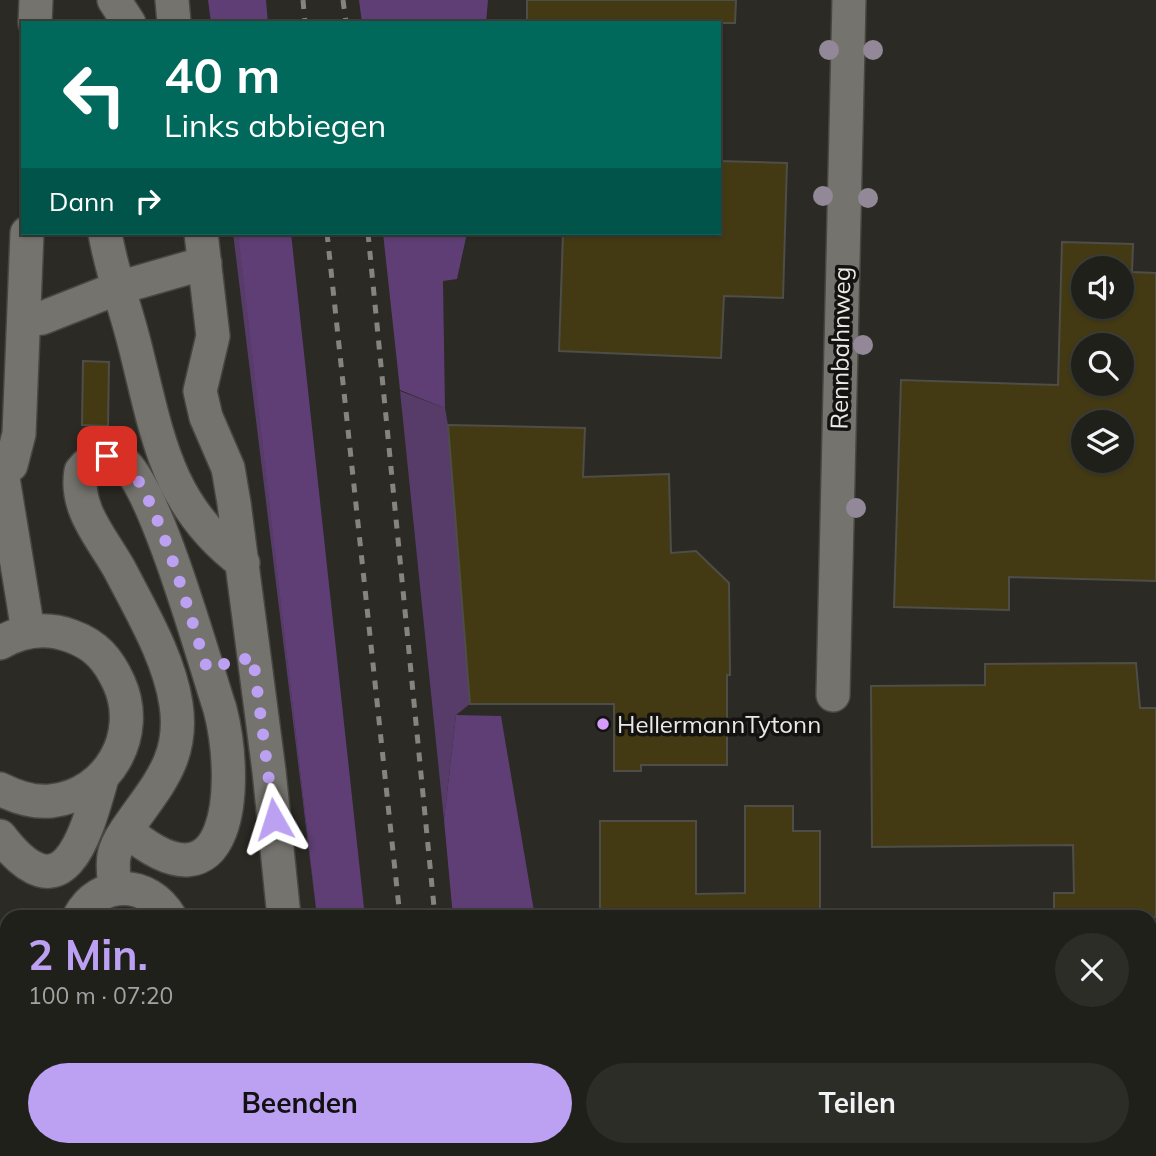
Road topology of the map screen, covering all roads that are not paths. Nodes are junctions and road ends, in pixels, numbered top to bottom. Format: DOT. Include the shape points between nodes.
graph roads {
  1 [pos="36,0"];
  2 [pos="114,0"];
  3 [pos="172,0"];
  4 [pos="849,0"];
  5 [pos="35,21"];
  6 [pos="128,21"];
  7 [pos="174,21"];
  8 [pos="27,235"];
  9 [pos="105,235"];
  10 [pos="203,248"];
  11 [pos="118,288"];
  12 [pos="24,320"];
  13 [pos="1,472"];
  14 [pos="243,563"];
  15 [pos="14,637"];
  16 [pos="253,657"];
  17 [pos="207,668"];
  18 [pos="832,695"];
  19 [pos="102,778"];
  20 [pos="0,789"];
  21 [pos="126,830"];
  22 [pos="0,836"];
  23 [pos="115,888"];
  24 [pos="83,910"];
  25 [pos="164,910"];
  26 [pos="283,910"];
  1 -- 5 [label="street"];
  2 -- 6 [label="street"];
  3 -- 7 [label="street"];
  4 -- 18 [label="street, Rennbahnweg"];
  8 -- 12 [label="street"];
  9 -- 11 [label="street"];
  10 -- 11 [label="street"];
  10 -- 14 [label="street" via="213,336 202,403 228,468"];
  11 -- 12 [label="street" via="43,318"];
  11 -- 14 [label="street" via="164,459 190,511 221,547"];
  12 -- 13 [label="street" via="19,434 10,465"];
  13 -- 15 [label="street"];
  14 -- 16 [label="street"];
  15 -- 19 [label="street" via="58,631 87,642 109,661 127,701 128,724 120,752"];
  16 -- 17 [label="street"];
  16 -- 26 [label="street"];
  17 -- 21 [label="street" via="227,740 229,797 221,833 210,849 184,861 163,855"];
  17 -- 21 [label="street" via="157,519 138,479 115,457 92,460 81,471 79,482 85,510 153,637 170,677 177,714 177,744 167,773"];
  19 -- 20 [label="street" via="77,794 51,801 22,799"];
  19 -- 22 [label="street" via="84,837 69,862 49,870 30,866"];
  21 -- 23 [label="street" via="114,855"];
  23 -- 24 [label="street" via="97,895"];
  23 -- 25 [label="street" via="153,897"];
}
